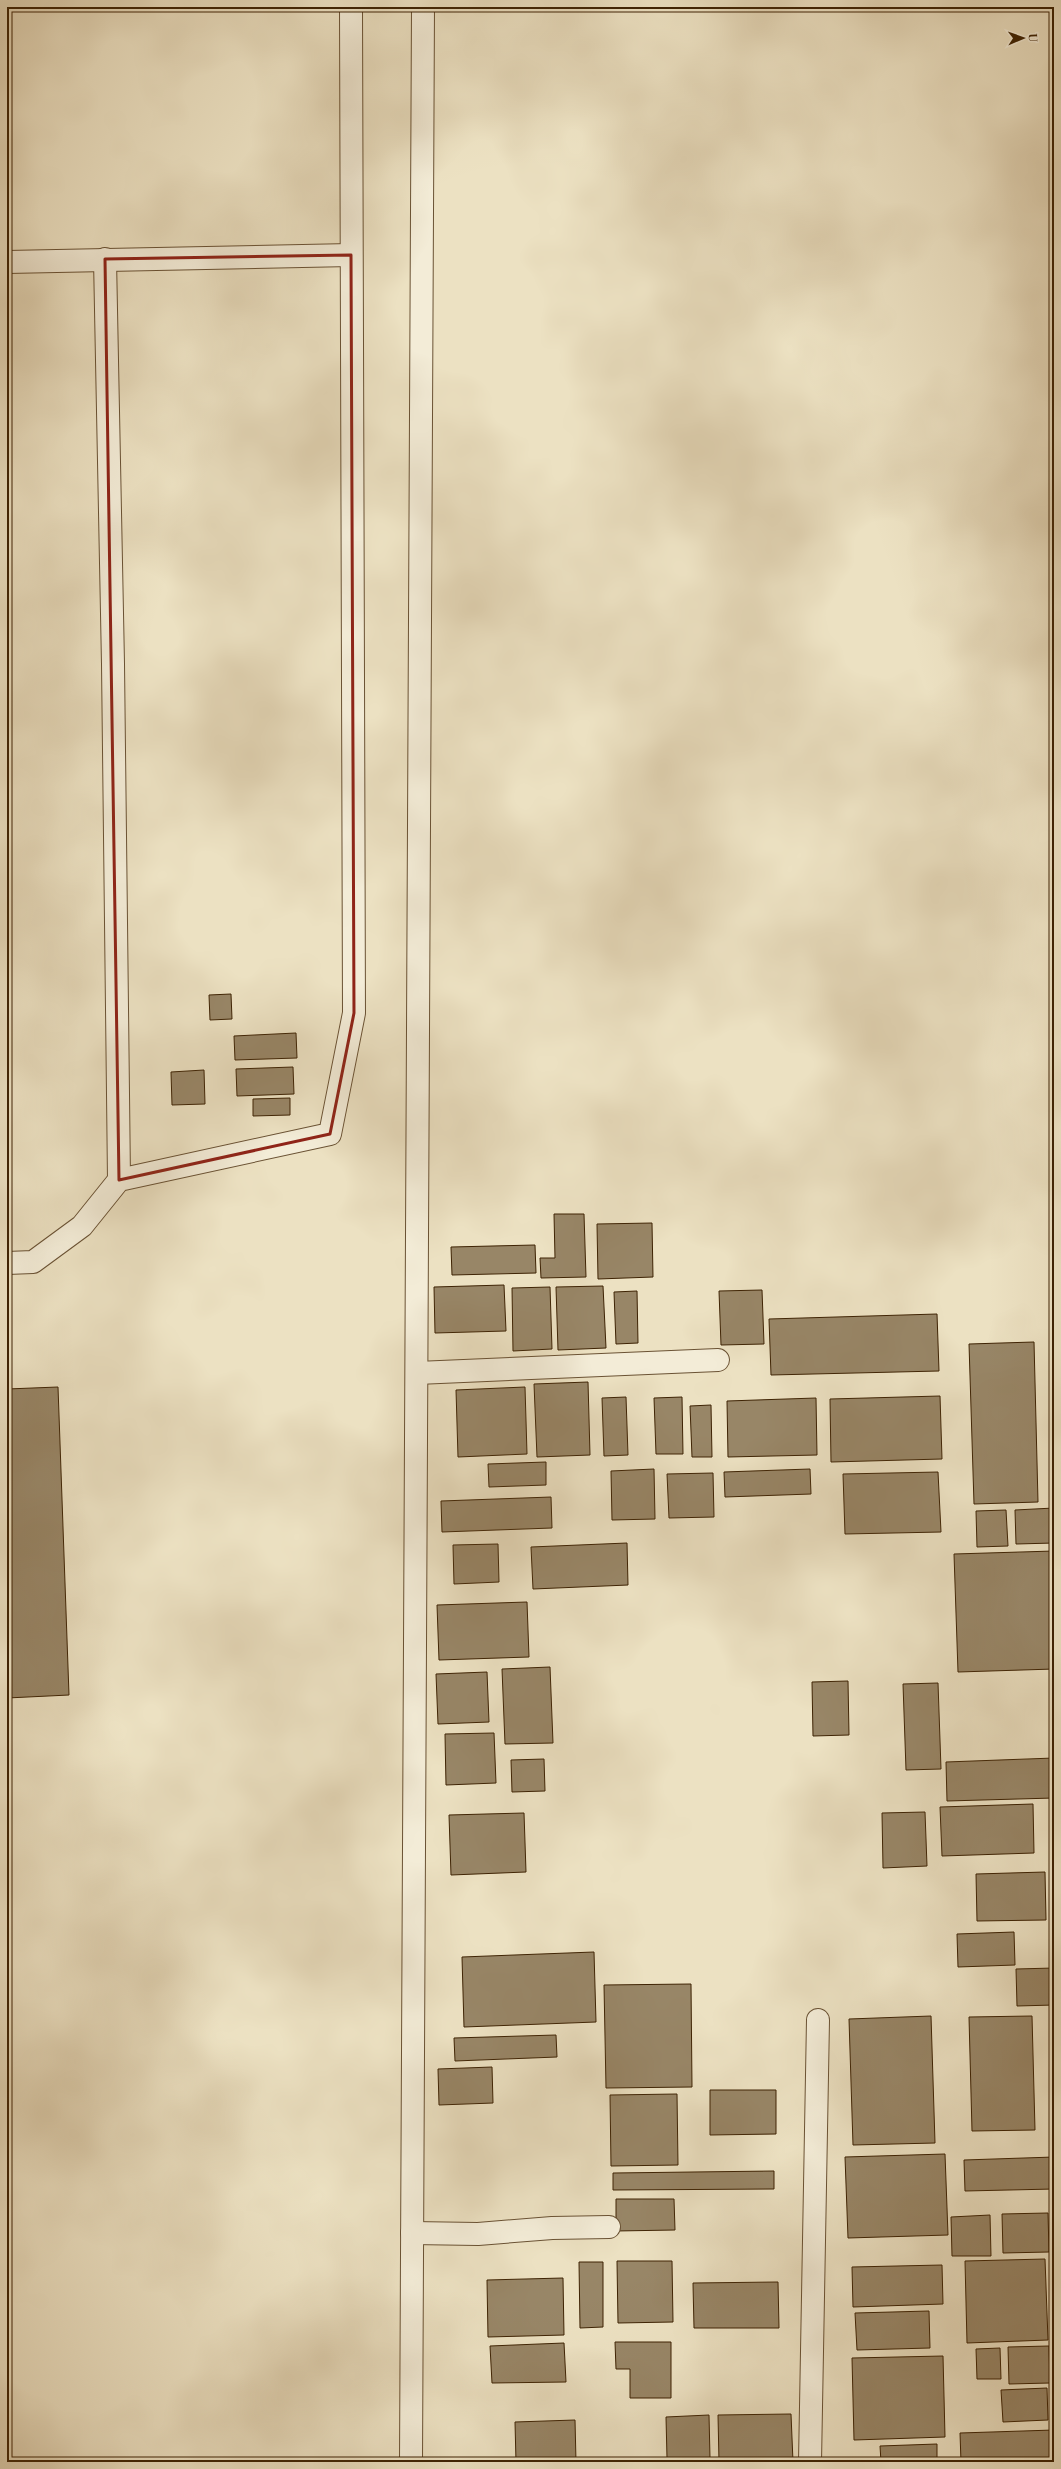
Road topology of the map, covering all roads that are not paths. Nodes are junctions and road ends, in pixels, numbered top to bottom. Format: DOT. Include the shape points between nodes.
graph roads {
  1 [pos="351,7"];
  2 [pos="423,7"];
  3 [pos="351,255"];
  4 [pos="105,259"];
  5 [pos="7,262"];
  6 [pos="119,1180"];
  7 [pos="7,1263"];
  8 [pos="718,1360"];
  9 [pos="417,1373"];
  10 [pos="818,2020"];
  11 [pos="609,2227"];
  12 [pos="412,2233"];
  13 [pos="411,2462"];
  14 [pos="810,2462"];
  1 -- 3 [label="street"];
  2 -- 9 [label="street"];
  3 -- 4 [label="street"];
  3 -- 6 [label="street" via="354,1013 330,1134"];
  4 -- 5 [label="street"];
  4 -- 6 [label="street"];
  6 -- 7 [label="street" via="82,1226 33,1262"];
  8 -- 9 [label="street"];
  9 -- 12 [label="street"];
  10 -- 14 [label="street"];
  11 -- 12 [label="street" via="552,2228 478,2234"];
  12 -- 13 [label="street"];
}
